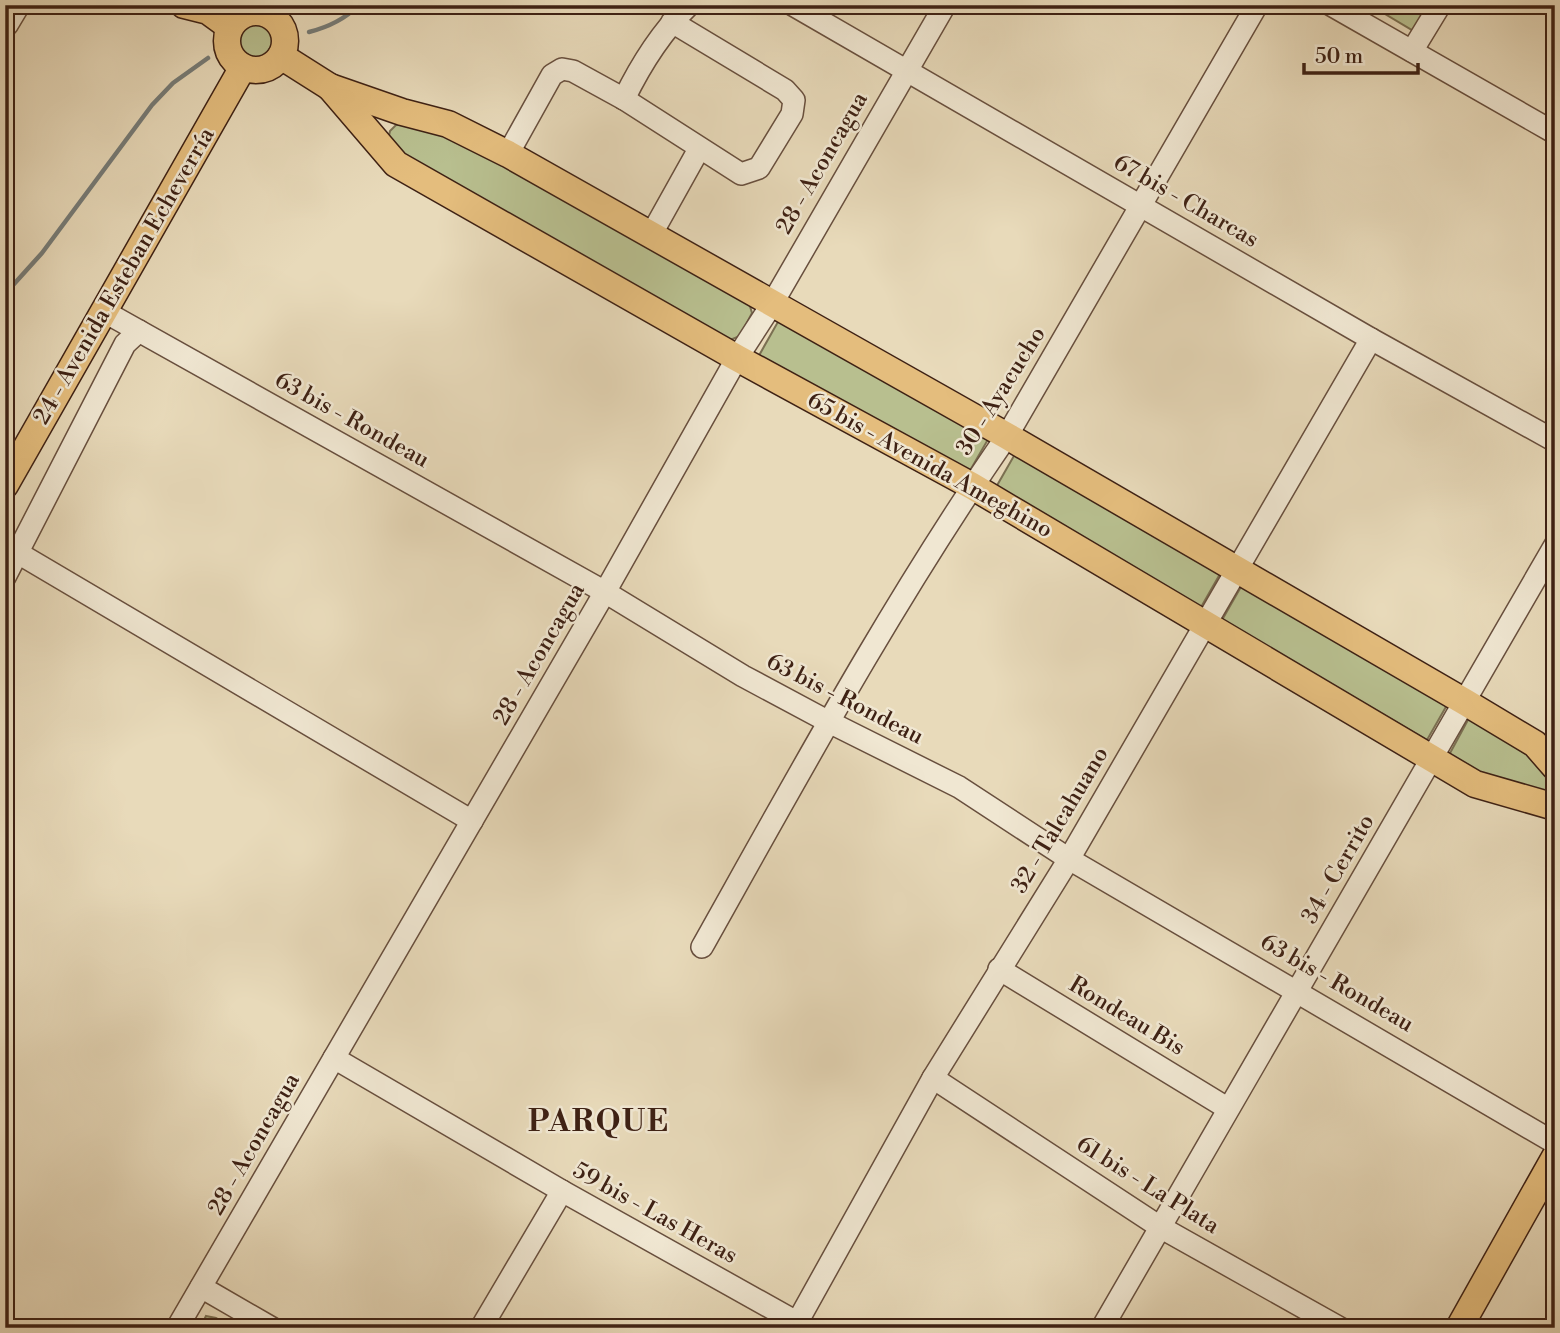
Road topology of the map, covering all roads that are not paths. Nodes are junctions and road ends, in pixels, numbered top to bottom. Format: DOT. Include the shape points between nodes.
graph roads {
  1 [pos="19,5"];
  2 [pos="689,5"];
  3 [pos="793,5"];
  4 [pos="945,5"];
  5 [pos="1258,5"];
  6 [pos="1331,5"];
  7 [pos="1440,5"];
  8 [pos="199,7"];
  9 [pos="274,10"];
  10 [pos="672,22"];
  11 [pos="5,24"];
  12 [pos="230,27"];
  13 [pos="1412,51"];
  14 [pos="281,56"];
  15 [pos="243,67"];
  16 [pos="905,70"];
  17 [pos="330,86"];
  18 [pos="624,99"];
  19 [pos="413,114"];
  20 [pos="1555,133"];
  21 [pos="699,149"];
  22 [pos="508,154"];
  23 [pos="389,158"];
  24 [pos="1142,206"];
  25 [pos="651,235"];
  26 [pos="772,304"];
  27 [pos="105,312"];
  28 [pos="139,331"];
  29 [pos="1371,339"];
  30 [pos="737,358"];
  31 [pos="1007,436"];
  32 [pos="1555,441"];
  33 [pos="5,485"];
  34 [pos="972,486"];
  35 [pos="1555,545"];
  36 [pos="18,552"];
  37 [pos="1237,569"];
  38 [pos="5,577"];
  39 [pos="606,592"];
  40 [pos="1204,624"];
  41 [pos="1465,702"];
  42 [pos="829,722"];
  43 [pos="1433,759"];
  44 [pos="1555,767"];
  45 [pos="1555,807"];
  46 [pos="472,821"];
  47 [pos="1069,859"];
  48 [pos="702,947"];
  49 [pos="999,969"];
  50 [pos="1297,990"];
  51 [pos="334,1058"];
  52 [pos="933,1079"];
  53 [pos="1227,1108"];
  54 [pos="1555,1143"];
  55 [pos="1555,1157"];
  56 [pos="562,1191"];
  57 [pos="1160,1227"];
  58 [pos="201,1287"];
  59 [pos="799,1326"];
  60 [pos="177,1328"];
  61 [pos="272,1328"];
  62 [pos="481,1328"];
  63 [pos="1102,1328"];
  64 [pos="1339,1328"];
  65 [pos="1459,1328"];
  1 -- 11 [label="street"];
  2 -- 10 [label="street"];
  3 -- 16 [label="street, 67 bis - Charcas"];
  4 -- 16 [label="street, 28 - Aconcagua"];
  5 -- 24 [label="street, 30 - Ayacucho"];
  6 -- 13 [label="street"];
  7 -- 13 [label="street"];
  8 -- 12 [label="main road"];
  9 -- 12 [label="main road" via="253,12"];
  9 -- 14 [label="main road" via="286,41"];
  10 -- 18 [label="street"];
  10 -- 21 [label="street" via="785,90 794,100 792,114 759,168 750,173 741,174"];
  12 -- 15 [label="main road" via="227,45 235,62"];
  13 -- 20 [label="street"];
  14 -- 15 [label="main road" via="263,70"];
  14 -- 17 [label="main road, 65 bis - Avenida Ameghino"];
  15 -- 27 [label="main road, 24 - Avenida Esteban Echeverría"];
  16 -- 24 [label="street, 67 bis - Charcas"];
  16 -- 26 [label="street, 28 - Aconcagua"];
  17 -- 19 [label="main road, 65 bis - Avenida Ameghino"];
  17 -- 23 [label="main road, 65 bis - Avenida Ameghino"];
  18 -- 21 [label="street"];
  18 -- 22 [label="street" via="562,69 552,75"];
  19 -- 22 [label="main road, 65 bis - Avenida Ameghino" via="447,124"];
  19 -- 23 [label="main road" via="388,123 383,133"];
  21 -- 25 [label="street"];
  22 -- 25 [label="main road, 65 bis - Avenida Ameghino"];
  23 -- 30 [label="main road, 65 bis - Avenida Ameghino"];
  24 -- 29 [label="street, 67 bis - Charcas"];
  24 -- 31 [label="street, 30 - Ayacucho"];
  25 -- 26 [label="main road, 65 bis - Avenida Ameghino"];
  26 -- 30 [label="street, 28 - Aconcagua"];
  26 -- 31 [label="main road, 65 bis - Avenida Ameghino"];
  27 -- 28 [label="street, 63 bis - Rondeau"];
  27 -- 33 [label="main road, 24 - Avenida Esteban Echeverría"];
  28 -- 36 [label="street" via="125,344"];
  28 -- 39 [label="street, 63 bis - Rondeau"];
  29 -- 32 [label="street, 67 bis - Charcas"];
  29 -- 37 [label="street, 32 - Talcahuano"];
  30 -- 34 [label="main road, 65 bis - Avenida Ameghino"];
  30 -- 39 [label="street, 28 - Aconcagua"];
  31 -- 34 [label="street, 30 - Ayacucho"];
  31 -- 37 [label="main road, 65 bis - Avenida Ameghino"];
  34 -- 40 [label="main road, 65 bis - Avenida Ameghino"];
  34 -- 42 [label="street, 30 - Ayacucho"];
  35 -- 41 [label="street, 34 - Cerrito"];
  36 -- 38 [label="street"];
  36 -- 46 [label="street"];
  37 -- 40 [label="street, 32 - Talcahuano"];
  37 -- 41 [label="main road, 65 bis - Avenida Ameghino"];
  39 -- 42 [label="street, 63 bis - Rondeau" via="743,676"];
  39 -- 46 [label="street, 28 - Aconcagua"];
  40 -- 43 [label="main road, 65 bis - Avenida Ameghino"];
  40 -- 47 [label="street, 32 - Talcahuano"];
  41 -- 43 [label="street, 34 - Cerrito"];
  41 -- 44 [label="main road, 65 bis - Avenida Ameghino" via="1535,744"];
  42 -- 47 [label="street, 63 bis - Rondeau" via="959,787"];
  42 -- 48 [label="street, 30 - Ayacucho"];
  43 -- 45 [label="main road, 65 bis - Avenida Ameghino" via="1475,784"];
  43 -- 50 [label="street, 34 - Cerrito"];
  46 -- 51 [label="street, 28 - Aconcagua"];
  47 -- 49 [label="street, 32 - Talcahuano"];
  47 -- 50 [label="street, 63 bis - Rondeau"];
  49 -- 52 [label="street, 32 - Talcahuano"];
  49 -- 53 [label="street, Rondeau Bis"];
  50 -- 53 [label="street, 34 - Cerrito"];
  50 -- 54 [label="street, 63 bis - Rondeau"];
  51 -- 56 [label="street, 59 bis - Las Heras"];
  51 -- 58 [label="street, 28 - Aconcagua"];
  52 -- 57 [label="street, 61 bis - La Plata"];
  52 -- 59 [label="street, 32 - Talcahuano"];
  53 -- 57 [label="street, 34 - Cerrito"];
  55 -- 65 [label="main road"];
  56 -- 59 [label="street, 59 bis - Las Heras"];
  56 -- 62 [label="street"];
  57 -- 63 [label="street, 34 - Cerrito"];
  57 -- 64 [label="street, 61 bis - La Plata"];
  58 -- 60 [label="street, 28 - Aconcagua"];
  58 -- 61 [label="street"];
}
